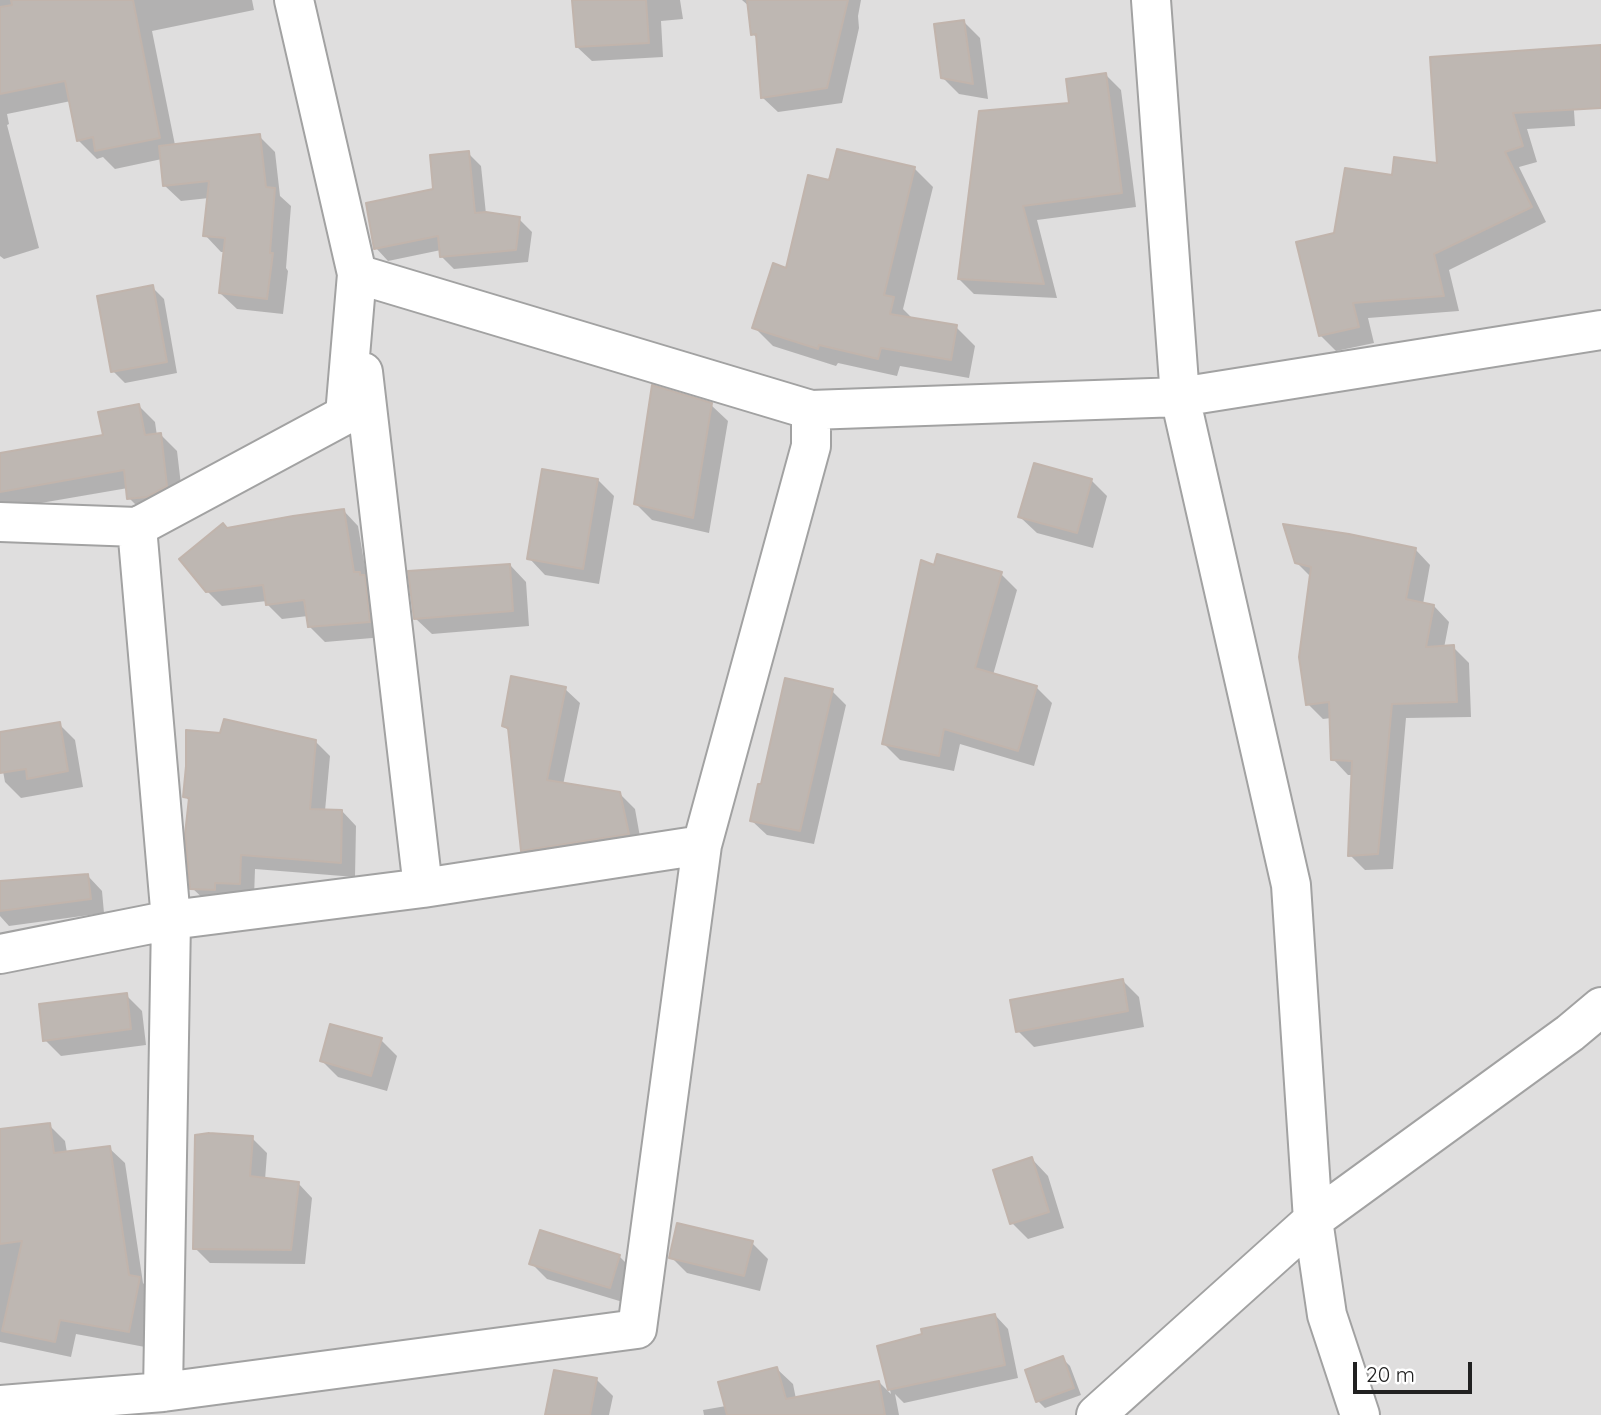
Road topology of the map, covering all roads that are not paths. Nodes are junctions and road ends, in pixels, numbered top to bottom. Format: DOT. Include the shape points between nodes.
graph roads {
  1 [pos="294,0"];
  2 [pos="1151,0"];
  3 [pos="356,286"];
  4 [pos="1601,330"];
  5 [pos="1180,397"];
  6 [pos="811,428"];
  7 [pos="0,522"];
  8 [pos="137,527"];
  9 [pos="702,845"];
  10 [pos="423,888"];
  11 [pos="171,920"];
  12 [pos="0,954"];
  13 [pos="1601,1007"];
  14 [pos="1313,1220"];
  15 [pos="163,1392"];
  16 [pos="0,1405"];
  17 [pos="1096,1415"];
  18 [pos="1360,1415"];
  1 -- 3 [label="street"];
  2 -- 5 [label="street"];
  3 -- 6 [label="street"];
  3 -- 8 [label="street" via="345,415"];
  3 -- 10 [label="street"];
  4 -- 5 [label="street"];
  5 -- 6 [label="street" via="895,407"];
  5 -- 14 [label="street" via="1291,885"];
  6 -- 9 [label="street"];
  7 -- 8 [label="street"];
  8 -- 11 [label="street"];
  9 -- 10 [label="street"];
  9 -- 15 [label="street" via="637,1329"];
  10 -- 11 [label="street"];
  11 -- 12 [label="street"];
  11 -- 15 [label="street"];
  13 -- 14 [label="street"];
  14 -- 17 [label="street"];
  14 -- 18 [label="street" via="1327,1315"];
  15 -- 16 [label="street"];
}
